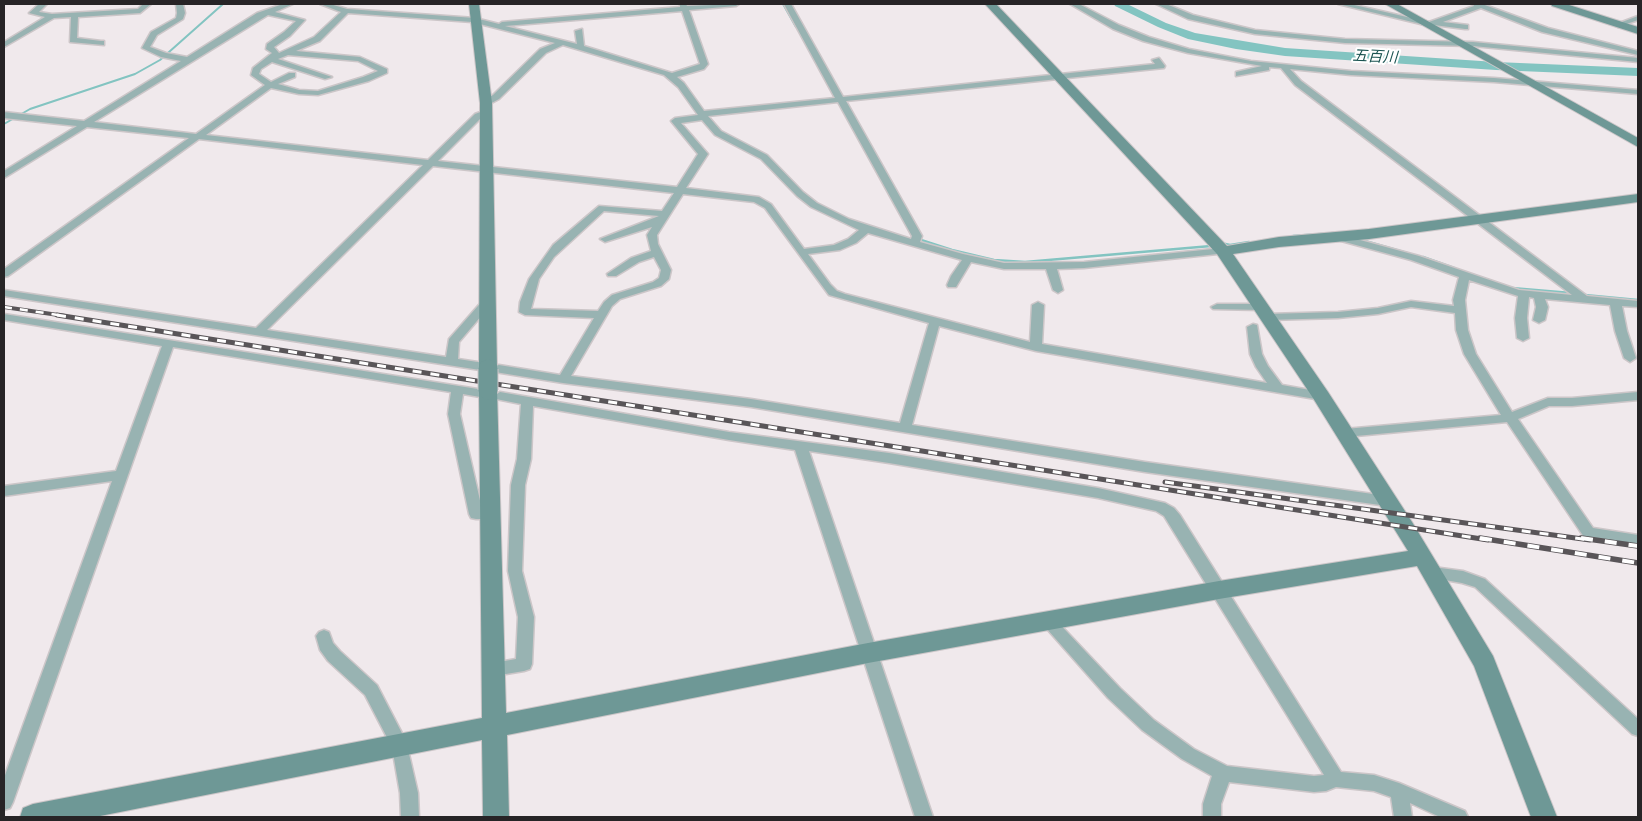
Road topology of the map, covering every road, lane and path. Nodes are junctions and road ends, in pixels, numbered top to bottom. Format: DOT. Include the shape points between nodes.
graph roads {
  1 [pos="43,4"];
  2 [pos="148,4"];
  3 [pos="180,4"];
  4 [pos="289,4"];
  5 [pos="323,4"];
  6 [pos="474,4"];
  7 [pos="736,4"];
  8 [pos="787,4"];
  9 [pos="990,4"];
  10 [pos="1074,4"];
  11 [pos="1160,4"];
  12 [pos="1342,4"];
  13 [pos="1390,4"];
  14 [pos="1556,4"];
  15 [pos="1479,5"];
  16 [pos="684,6"];
  17 [pos="346,11"];
  18 [pos="266,12"];
  19 [pos="75,15"];
  20 [pos="52,16"];
  21 [pos="1638,18"];
  22 [pos="475,20"];
  23 [pos="1431,23"];
  24 [pos="493,24"];
  25 [pos="1618,25"];
  26 [pos="1465,27"];
  27 [pos="579,31"];
  28 [pos="1638,31"];
  29 [pos="562,42"];
  30 [pos="101,43"];
  31 [pos="1463,44"];
  32 [pos="4,45"];
  33 [pos="579,47"];
  34 [pos="287,53"];
  35 [pos="1638,54"];
  36 [pos="271,59"];
  37 [pos="188,60"];
  38 [pos="1156,60"];
  39 [pos="1638,60"];
  40 [pos="1279,67"];
  41 [pos="1239,74"];
  42 [pos="292,76"];
  43 [pos="672,76"];
  44 [pos="328,77"];
  45 [pos="1058,77"];
  46 [pos="1532,83"];
  47 [pos="270,85"];
  48 [pos="1638,92"];
  49 [pos="839,100"];
  50 [pos="486,108"];
  51 [pos="4,115"];
  52 [pos="702,116"];
  53 [pos="83,125"];
  54 [pos="198,137"];
  55 [pos="1638,143"];
  56 [pos="429,163"];
  57 [pos="488,169"];
  58 [pos="4,174"];
  59 [pos="681,191"];
  60 [pos="1638,198"];
  61 [pos="664,217"];
  62 [pos="1479,220"];
  63 [pos="866,229"];
  64 [pos="1338,237"];
  65 [pos="605,239"];
  66 [pos="915,243"];
  67 [pos="1223,251"];
  68 [pos="657,252"];
  69 [pos="802,252"];
  70 [pos="968,259"];
  71 [pos="1051,266"];
  72 [pos="4,274"];
  73 [pos="612,274"];
  74 [pos="1465,276"];
  75 [pos="952,285"];
  76 [pos="1058,290"];
  77 [pos="4,293"];
  78 [pos="1524,294"];
  79 [pos="1540,296"];
  80 [pos="1583,298"];
  81 [pos="488,301"];
  82 [pos="1615,301"];
  83 [pos="1638,304"];
  84 [pos="1038,305"];
  85 [pos="1217,307"];
  86 [pos="1460,310"];
  87 [pos="602,314"];
  88 [pos="4,317"];
  89 [pos="1261,317"];
  90 [pos="934,320"];
  91 [pos="1539,320"];
  92 [pos="257,333"];
  93 [pos="1523,338"];
  94 [pos="168,344"];
  95 [pos="1036,347"];
  96 [pos="1630,358"];
  97 [pos="452,362"];
  98 [pos="564,380"];
  99 [pos="489,381"];
  100 [pos="1278,389"];
  101 [pos="457,390"];
  102 [pos="1321,396"];
  103 [pos="1638,396"];
  104 [pos="527,401"];
  105 [pos="1510,418"];
  106 [pos="905,428"];
  107 [pos="1344,433"];
  108 [pos="801,447"];
  109 [pos="120,474"];
  110 [pos="4,491"];
  111 [pos="1388,501"];
  112 [pos="491,514"];
  113 [pos="1638,540"];
  114 [pos="1428,565"];
  115 [pos="1219,590"];
  116 [pos="1047,620"];
  117 [pos="324,636"];
  118 [pos="868,653"];
  119 [pos="494,669"];
  120 [pos="495,725"];
  121 [pos="1638,729"];
  122 [pos="400,746"];
  123 [pos="1225,774"];
  124 [pos="1336,779"];
  125 [pos="1399,792"];
  126 [pos="4,802"];
  127 [pos="33,817"];
  128 [pos="410,817"];
  129 [pos="496,817"];
  130 [pos="924,817"];
  131 [pos="1212,817"];
  132 [pos="1403,817"];
  133 [pos="1459,817"];
  134 [pos="1544,817"];
  1 -- 20 [label="street" via="33,13"];
  2 -- 19 [label="street" via="140,11"];
  3 -- 37 [label="street" via="179,19 154,34 146,46 149,50"];
  4 -- 18 [label="street"];
  5 -- 17 [label="street"];
  6 -- 22 [label="street"];
  7 -- 16 [label="street"];
  8 -- 49 [label="street"];
  9 -- 45 [label="street"];
  10 -- 40 [label="street" via="1146,39"];
  11 -- 31 [label="street" via="1191,18 1255,32 1345,41"];
  12 -- 23 [label="street" via="1409,23"];
  13 -- 23 [label="street"];
  14 -- 25 [label="street"];
  15 -- 23 [label="street"];
  15 -- 35 [label="street" via="1551,32"];
  16 -- 24 [label="street"];
  16 -- 43 [label="street" via="704,64"];
  17 -- 22 [label="street"];
  17 -- 34 [label="street" via="317,40"];
  18 -- 36 [label="street" via="301,20 270,46 276,52"];
  18 -- 37 [label="street"];
  19 -- 20 [label="street"];
  19 -- 30 [label="street" via="73,40"];
  20 -- 32 [label="street"];
  21 -- 25 [label="street"];
  22 -- 24 [label="street"];
  22 -- 50 [label="street"];
  23 -- 26 [label="street"];
  23 -- 31 [label="street"];
  24 -- 29 [label="street"];
  25 -- 28 [label="street"];
  27 -- 33 [label="street"];
  29 -- 33 [label="street"];
  29 -- 50 [label="street" via="543,51"];
  31 -- 39 [label="street"];
  31 -- 46 [label="street"];
  33 -- 43 [label="street"];
  34 -- 36 [label="street"];
  34 -- 47 [label="street" via="360,59 384,71 318,94"];
  36 -- 44 [label="street"];
  36 -- 47 [label="street" via="255,74"];
  37 -- 53 [label="street"];
  38 -- 45 [label="street" via="1161,66"];
  40 -- 41 [label="street"];
  40 -- 46 [label="street"];
  40 -- 62 [label="street"];
  42 -- 47 [label="street"];
  43 -- 52 [label="street"];
  45 -- 49 [label="street"];
  45 -- 67 [label="street"];
  46 -- 48 [label="street"];
  46 -- 55 [label="street"];
  47 -- 54 [label="street"];
  49 -- 52 [label="street"];
  49 -- 66 [label="street" via="917,236"];
  50 -- 56 [label="street"];
  50 -- 57 [label="street"];
  51 -- 53 [label="street"];
  52 -- 59 [label="street" via="675,121 703,154"];
  52 -- 63 [label="street" via="718,133 764,157 808,201 845,222"];
  53 -- 54 [label="street"];
  53 -- 58 [label="street"];
  54 -- 56 [label="street"];
  54 -- 72 [label="street"];
  56 -- 57 [label="street"];
  56 -- 92 [label="street"];
  57 -- 59 [label="street"];
  57 -- 81 [label="street"];
  59 -- 61 [label="street"];
  59 -- 69 [label="street" via="763,202"];
  60 -- 62 [label="street"];
  61 -- 65 [label="street"];
  61 -- 68 [label="street" via="652,235"];
  61 -- 87 [label="street" via="602,208 550,255 534,279 525,312"];
  62 -- 64 [label="street"];
  62 -- 80 [label="street"];
  63 -- 66 [label="street"];
  63 -- 69 [label="street" via="852,241 836,248"];
  64 -- 67 [label="street"];
  64 -- 74 [label="street" via="1415,258"];
  66 -- 70 [label="street"];
  67 -- 71 [label="street"];
  67 -- 89 [label="street"];
  68 -- 73 [label="street"];
  68 -- 87 [label="street" via="666,270 664,279 616,297"];
  69 -- 90 [label="street" via="833,293"];
  70 -- 71 [label="street" via="995,265"];
  70 -- 75 [label="street"];
  71 -- 76 [label="street"];
  74 -- 78 [label="street"];
  74 -- 86 [label="street"];
  77 -- 92 [label="street"];
  78 -- 79 [label="street"];
  78 -- 93 [label="street" via="1520,318"];
  79 -- 80 [label="street"];
  79 -- 91 [label="street"];
  80 -- 82 [label="street"];
  81 -- 97 [label="street" via="453,341"];
  81 -- 99 [label="street"];
  82 -- 83 [label="street"];
  82 -- 96 [label="street"];
  84 -- 95 [label="street"];
  85 -- 89 [label="street"];
  86 -- 89 [label="street" via="1411,304 1344,315"];
  86 -- 105 [label="street" via="1470,354"];
  87 -- 98 [label="street"];
  88 -- 94 [label="street"];
  89 -- 100 [label="street" via="1256,354"];
  89 -- 102 [label="street"];
  90 -- 95 [label="street"];
  90 -- 106 [label="street"];
  92 -- 97 [label="street"];
  94 -- 101 [label="street"];
  94 -- 109 [label="street"];
  95 -- 100 [label="street"];
  97 -- 99 [label="street"];
  98 -- 99 [label="street"];
  98 -- 106 [label="street"];
  99 -- 101 [label="street"];
  99 -- 104 [label="street"];
  99 -- 112 [label="street"];
  100 -- 102 [label="street"];
  101 -- 112 [label="street" via="454,414 476,514"];
  102 -- 107 [label="street"];
  103 -- 105 [label="street" via="1548,402"];
  104 -- 108 [label="street"];
  104 -- 119 [label="street" via="524,459 518,485 515,571 526,617 524,664"];
  105 -- 107 [label="street"];
  105 -- 113 [label="street" via="1589,533"];
  106 -- 111 [label="street" via="1145,467"];
  107 -- 111 [label="street"];
  108 -- 115 [label="street" via="889,458 1098,493 1160,507 1175,518"];
  108 -- 118 [label="street"];
  109 -- 110 [label="street"];
  109 -- 126 [label="street"];
  111 -- 114 [label="street"];
  112 -- 119 [label="street"];
  114 -- 115 [label="street"];
  114 -- 121 [label="street" via="1480,583"];
  114 -- 134 [label="street" via="1486,663"];
  115 -- 116 [label="street"];
  115 -- 124 [label="street"];
  116 -- 118 [label="street"];
  116 -- 123 [label="street" via="1114,694 1148,725 1188,754"];
  117 -- 122 [label="street" via="334,656 370,690"];
  118 -- 120 [label="street"];
  118 -- 130 [label="street"];
  119 -- 120 [label="street"];
  120 -- 122 [label="street"];
  120 -- 129 [label="street"];
  122 -- 127 [label="street"];
  122 -- 128 [label="street"];
  123 -- 124 [label="street" via="1314,784"];
  123 -- 131 [label="street" via="1219,781 1212,804"];
  124 -- 125 [label="street" via="1374,783"];
  125 -- 132 [label="street"];
  125 -- 133 [label="street"];
}
